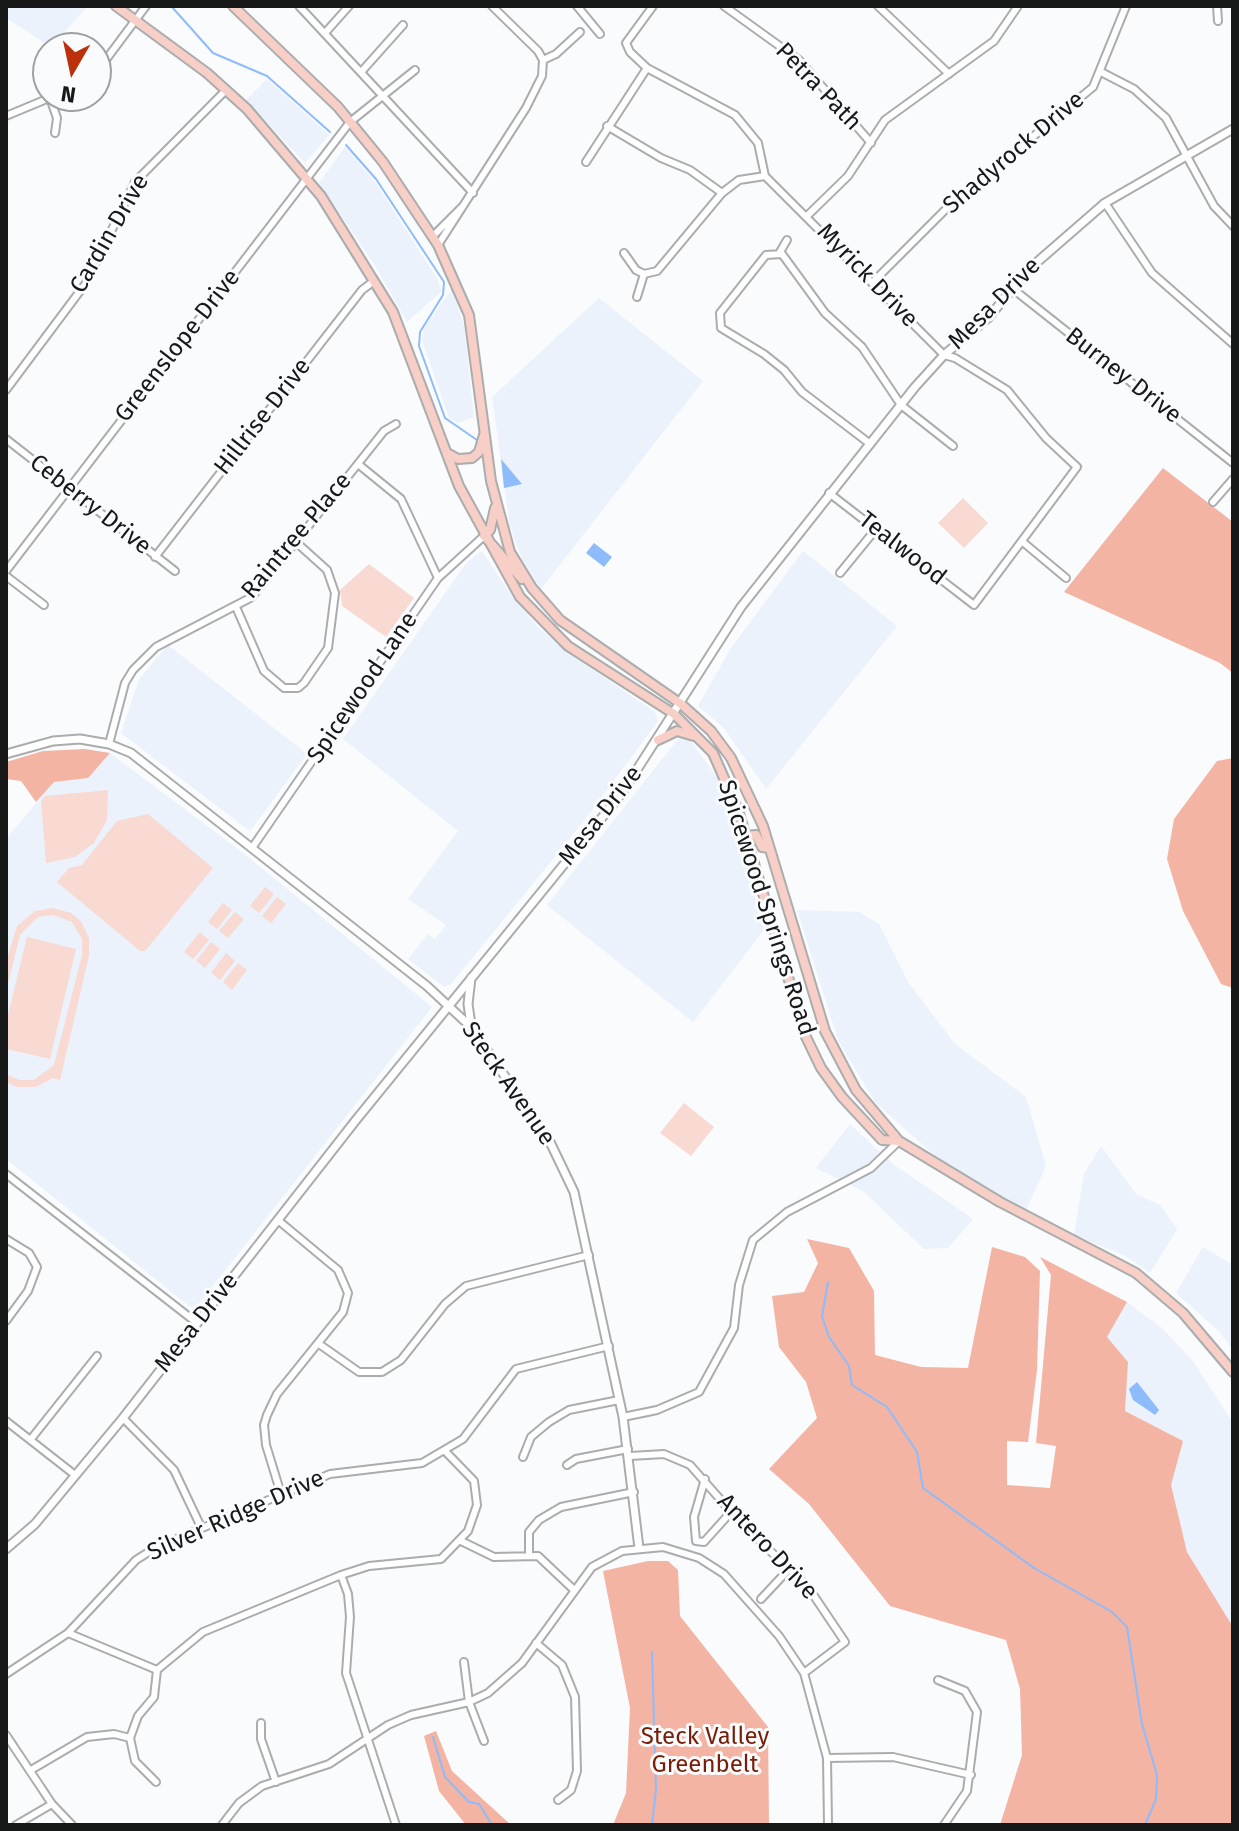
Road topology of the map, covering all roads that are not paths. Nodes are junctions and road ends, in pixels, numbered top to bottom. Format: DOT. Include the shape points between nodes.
graph roads {
  1 [pos="116,6"];
  2 [pos="146,6"];
  3 [pos="233,6"];
  4 [pos="299,6"];
  5 [pos="349,6"];
  6 [pos="492,6"];
  7 [pos="577,6"];
  8 [pos="653,6"];
  9 [pos="724,6"];
  10 [pos="878,6"];
  11 [pos="1018,6"];
  12 [pos="1126,6"];
  13 [pos="1217,6"];
  14 [pos="1218,21"];
  15 [pos="136,22"];
  16 [pos="403,25"];
  17 [pos="580,32"];
  18 [pos="325,33"];
  19 [pos="600,34"];
  20 [pos="112,53"];
  21 [pos="543,60"];
  22 [pos="647,68"];
  23 [pos="415,70"];
  24 [pos="362,71"];
  25 [pos="1101,72"];
  26 [pos="949,74"];
  27 [pos="226,90"];
  28 [pos="386,95"];
  29 [pos="32,105"];
  30 [pos="56,112"];
  31 [pos="6,116"];
  32 [pos="350,122"];
  33 [pos="607,126"];
  34 [pos="1233,129"];
  35 [pos="55,133"];
  36 [pos="871,143"];
  37 [pos="1186,153"];
  38 [pos="586,162"];
  39 [pos="765,176"];
  40 [pos="307,178"];
  41 [pos="473,193"];
  42 [pos="722,193"];
  43 [pos="1105,203"];
  44 [pos="808,215"];
  45 [pos="1233,226"];
  46 [pos="787,240"];
  47 [pos="435,241"];
  48 [pos="780,252"];
  49 [pos="624,253"];
  50 [pos="644,274"];
  51 [pos="374,281"];
  52 [pos="873,282"];
  53 [pos="1013,289"];
  54 [pos="637,297"];
  55 [pos="1233,344"];
  56 [pos="944,355"];
  57 [pos="6,390"];
  58 [pos="901,405"];
  59 [pos="396,424"];
  60 [pos="485,429"];
  61 [pos="6,439"];
  62 [pos="869,443"];
  63 [pos="953,446"];
  64 [pos="446,453"];
  65 [pos="1233,463"];
  66 [pos="358,464"];
  67 [pos="1233,479"];
  68 [pos="67,489"];
  69 [pos="829,493"];
  70 [pos="1213,502"];
  71 [pos="496,507"];
  72 [pos="876,529"];
  73 [pos="503,534"];
  74 [pos="484,536"];
  75 [pos="297,543"];
  76 [pos="1024,543"];
  77 [pos="155,557"];
  78 [pos="175,571"];
  79 [pos="6,573"];
  80 [pos="840,573"];
  81 [pos="438,578"];
  82 [pos="1066,578"];
  83 [pos="532,588"];
  84 [pos="44,605"];
  85 [pos="236,607"];
  86 [pos="681,704"];
  87 [pos="674,714"];
  88 [pos="658,740"];
  89 [pos="703,740"];
  90 [pos="109,744"];
  91 [pos="6,754"];
  92 [pos="745,836"];
  93 [pos="252,848"];
  94 [pos="769,848"];
  95 [pos="471,977"];
  96 [pos="450,1005"];
  97 [pos="471,1027"];
  98 [pos="806,1037"];
  99 [pos="829,1040"];
  100 [pos="899,1141"];
  101 [pos="6,1174"];
  102 [pos="279,1221"];
  103 [pos="6,1239"];
  104 [pos="589,1255"];
  105 [pos="6,1321"];
  106 [pos="197,1323"];
  107 [pos="319,1344"];
  108 [pos="609,1346"];
  109 [pos="97,1356"];
  110 [pos="1233,1372"];
  111 [pos="619,1400"];
  112 [pos="623,1417"];
  113 [pos="123,1418"];
  114 [pos="6,1421"];
  115 [pos="31,1439"];
  116 [pos="445,1451"];
  117 [pos="629,1452"];
  118 [pos="523,1457"];
  119 [pos="567,1465"];
  120 [pos="75,1475"];
  121 [pos="705,1479"];
  122 [pos="634,1492"];
  123 [pos="281,1494"];
  124 [pos="731,1512"];
  125 [pos="201,1527"];
  126 [pos="461,1541"];
  127 [pos="639,1548"];
  128 [pos="6,1549"];
  129 [pos="529,1556"];
  130 [pos="790,1568"];
  131 [pos="341,1575"];
  132 [pos="573,1589"];
  133 [pos="761,1599"];
  134 [pos="68,1633"];
  135 [pos="536,1643"];
  136 [pos="464,1662"];
  137 [pos="157,1670"];
  138 [pos="804,1673"];
  139 [pos="6,1674"];
  140 [pos="938,1680"];
  141 [pos="469,1702"];
  142 [pos="261,1723"];
  143 [pos="6,1735"];
  144 [pos="130,1738"];
  145 [pos="367,1739"];
  146 [pos="484,1741"];
  147 [pos="827,1758"];
  148 [pos="31,1770"];
  149 [pos="971,1775"];
  150 [pos="156,1782"];
  151 [pos="276,1782"];
  152 [pos="558,1800"];
  153 [pos="52,1804"];
  154 [pos="16,1825"];
  155 [pos="72,1825"];
  156 [pos="222,1825"];
  157 [pos="396,1825"];
  158 [pos="828,1825"];
  159 [pos="944,1825"];
  1 -- 15 [label="main road, Spicewood Springs Road"];
  2 -- 15 [label="street"];
  3 -- 32 [label="main road, Spicewood Springs Road"];
  4 -- 18 [label="street"];
  5 -- 18 [label="street"];
  6 -- 21 [label="street"];
  7 -- 19 [label="street"];
  8 -- 22 [label="street" via="626,43"];
  9 -- 36 [label="street, Petra Path" via="799,60"];
  10 -- 26 [label="street"];
  11 -- 26 [label="street" via="994,41"];
  12 -- 25 [label="street, Shadyrock Drive"];
  13 -- 14 [label="street"];
  15 -- 20 [label="street"];
  15 -- 27 [label="main road, Spicewood Springs Road"];
  16 -- 24 [label="street"];
  17 -- 21 [label="street"];
  18 -- 24 [label="street"];
  21 -- 41 [label="street" via="539,84"];
  22 -- 33 [label="street"];
  22 -- 39 [label="street" via="735,115 758,143"];
  23 -- 28 [label="street, Greenslope Drive"];
  24 -- 28 [label="street"];
  25 -- 37 [label="street" via="1151,102"];
  25 -- 52 [label="street, Shadyrock Drive" via="1079,100 949,206"];
  26 -- 36 [label="street" via="885,120"];
  27 -- 40 [label="main road, Spicewood Springs Road"];
  27 -- 57 [label="street, Cardin Drive" via="135,182 86,283"];
  28 -- 32 [label="street, Greenslope Drive"];
  28 -- 41 [label="street"];
  29 -- 31 [label="street"];
  30 -- 35 [label="street"];
  32 -- 40 [label="street, Greenslope Drive"];
  32 -- 47 [label="main road, Spicewood Springs Road"];
  33 -- 38 [label="street"];
  33 -- 42 [label="street"];
  34 -- 37 [label="street, Mesa Drive"];
  36 -- 44 [label="street" via="848,176"];
  37 -- 43 [label="street, Mesa Drive"];
  37 -- 45 [label="street" via="1214,206"];
  39 -- 42 [label="street" via="739,180"];
  39 -- 44 [label="street, Myrick Drive"];
  40 -- 51 [label="main road, Spicewood Springs Road"];
  40 -- 68 [label="street, Greenslope Drive"];
  41 -- 47 [label="street"];
  42 -- 50 [label="street" via="657,271"];
  43 -- 53 [label="street, Mesa Drive"];
  43 -- 55 [label="street" via="1152,273"];
  44 -- 52 [label="street, Myrick Drive"];
  46 -- 48 [label="street"];
  47 -- 60 [label="main road, Spicewood Springs Road" via="469,315"];
  48 -- 58 [label="street" via="825,313 862,347"];
  48 -- 62 [label="street" via="766,255 720,313 721,328 764,354 802,392"];
  49 -- 50 [label="street"];
  50 -- 54 [label="street"];
  51 -- 64 [label="main road, Spicewood Springs Road" via="396,320"];
  51 -- 77 [label="street, Hillrise Drive"];
  52 -- 56 [label="street, Myrick Drive"];
  53 -- 56 [label="street, Mesa Drive"];
  53 -- 65 [label="street, Burney Drive"];
  56 -- 58 [label="street, Mesa Drive"];
  56 -- 76 [label="street, Myrick Drive" via="1007,390 1077,467"];
  58 -- 62 [label="street, Mesa Drive"];
  58 -- 63 [label="street"];
  59 -- 66 [label="street, Raintree Place"];
  60 -- 64 [label="main road" via="472,458"];
  60 -- 71 [label="main road, Spicewood Springs Road"];
  61 -- 68 [label="street, Ceberry Drive"];
  62 -- 69 [label="street, Mesa Drive"];
  64 -- 74 [label="main road, Spicewood Springs Road"];
  66 -- 75 [label="street, Raintree Place"];
  66 -- 81 [label="street" via="401,499"];
  67 -- 70 [label="street"];
  68 -- 77 [label="street, Ceberry Drive"];
  68 -- 79 [label="street, Greenslope Drive"];
  69 -- 72 [label="street, Tealwood"];
  69 -- 86 [label="street, Mesa Drive" via="741,607"];
  71 -- 73 [label="main road, Spicewood Springs Road"];
  71 -- 74 [label="main road"];
  72 -- 76 [label="street, Tealwood" via="974,605"];
  72 -- 80 [label="street"];
  73 -- 74 [label="main road"];
  73 -- 83 [label="main road, Spicewood Springs Road"];
  74 -- 81 [label="street, Spicewood Lane"];
  74 -- 83 [label="main road"];
  74 -- 87 [label="main road, Spicewood Springs Road" via="520,597 550,631"];
  75 -- 85 [label="street, Raintree Place" via="259,590"];
  75 -- 85 [label="street" via="327,570 335,593 328,648 298,688 284,688 264,671"];
  76 -- 82 [label="street"];
  77 -- 78 [label="street, Ceberry Drive"];
  79 -- 84 [label="street"];
  81 -- 93 [label="street, Spicewood Lane"];
  83 -- 86 [label="main road, Spicewood Springs Road" via="577,634"];
  85 -- 90 [label="street, Raintree Place" via="167,641 139,664 125,683"];
  86 -- 87 [label="street, Mesa Drive"];
  86 -- 94 [label="main road, Spicewood Springs Road" via="731,758 755,804"];
  87 -- 88 [label="street, Mesa Drive"];
  87 -- 89 [label="main road, Spicewood Springs Road"];
  88 -- 89 [label="main road" via="682,731"];
  88 -- 95 [label="street, Mesa Drive" via="622,793"];
  89 -- 92 [label="main road, Spicewood Springs Road" via="720,765"];
  90 -- 91 [label="street, Steck Avenue" via="64,739"];
  90 -- 93 [label="street, Steck Avenue" via="144,761"];
  92 -- 94 [label="main road" via="756,835 762,847"];
  92 -- 98 [label="main road, Spicewood Springs Road"];
  93 -- 96 [label="street, Steck Avenue"];
  94 -- 99 [label="main road, Spicewood Springs Road"];
  95 -- 96 [label="street, Mesa Drive"];
  95 -- 97 [label="street"];
  96 -- 97 [label="street, Steck Avenue"];
  96 -- 102 [label="street, Mesa Drive"];
  97 -- 104 [label="street, Steck Avenue" via="565,1169"];
  98 -- 99 [label="main road"];
  98 -- 100 [label="main road, Spicewood Springs Road" via="825,1075 854,1112 882,1140"];
  99 -- 100 [label="main road, Spicewood Springs Road" via="856,1090"];
  100 -- 110 [label="main road, Spicewood Springs Road" via="1000,1202 1136,1273 1183,1313"];
  100 -- 112 [label="street" via="871,1168 787,1212 753,1240 739,1285 734,1328 699,1392"];
  101 -- 106 [label="street"];
  102 -- 106 [label="street, Mesa Drive"];
  102 -- 107 [label="street" via="345,1281 348,1304"];
  103 -- 105 [label="street" via="29,1253 37,1267 28,1291"];
  104 -- 107 [label="street" via="466,1286 401,1360 376,1374 359,1372"];
  104 -- 108 [label="street, Steck Avenue"];
  106 -- 113 [label="street, Mesa Drive"];
  107 -- 123 [label="street" via="277,1394 264,1425"];
  108 -- 111 [label="street, Steck Avenue"];
  108 -- 116 [label="street, Silver Ridge Drive" via="516,1369 463,1439"];
  109 -- 115 [label="street"];
  111 -- 112 [label="street, Steck Avenue"];
  111 -- 118 [label="street" via="569,1410 531,1437"];
  112 -- 117 [label="street, Steck Avenue"];
  113 -- 120 [label="street, Mesa Drive"];
  113 -- 125 [label="street" via="174,1470"];
  114 -- 115 [label="street"];
  115 -- 120 [label="street"];
  116 -- 123 [label="street, Silver Ridge Drive" via="422,1463 330,1474"];
  116 -- 126 [label="street" via="466,1470 477,1493 474,1517"];
  117 -- 119 [label="street, Antero Drive" via="576,1459"];
  117 -- 121 [label="street, Antero Drive" via="664,1454 690,1465"];
  117 -- 122 [label="street, Steck Avenue"];
  120 -- 128 [label="street, Mesa Drive" via="35,1524"];
  121 -- 124 [label="street, Antero Drive"];
  121 -- 124 [label="street" via="694,1517 696,1541 704,1542"];
  122 -- 127 [label="street, Steck Avenue"];
  122 -- 129 [label="street" via="561,1507 539,1520 529,1532"];
  123 -- 125 [label="street, Silver Ridge Drive"];
  124 -- 130 [label="street, Antero Drive"];
  125 -- 134 [label="street, Silver Ridge Drive" via="144,1554"];
  126 -- 129 [label="street" via="494,1557"];
  126 -- 131 [label="street" via="435,1561 369,1566"];
  127 -- 132 [label="street" via="600,1562"];
  127 -- 138 [label="street" via="682,1551 717,1569 762,1616"];
  129 -- 132 [label="street" via="545,1560"];
  130 -- 133 [label="street"];
  130 -- 138 [label="street, Antero Drive" via="845,1642"];
  131 -- 137 [label="street" via="203,1632"];
  131 -- 145 [label="street" via="350,1617 346,1673"];
  132 -- 135 [label="street"];
  134 -- 137 [label="street"];
  134 -- 139 [label="street, Silver Ridge Drive"];
  135 -- 141 [label="street" via="512,1675"];
  135 -- 152 [label="street" via="562,1665 575,1697 577,1771 571,1790"];
  136 -- 141 [label="street"];
  137 -- 144 [label="street" via="154,1697 138,1716"];
  138 -- 147 [label="street"];
  140 -- 149 [label="street" via="965,1691 976,1704"];
  141 -- 145 [label="street" via="411,1715"];
  141 -- 146 [label="street"];
  142 -- 151 [label="street"];
  143 -- 148 [label="street"];
  144 -- 148 [label="street" via="87,1737"];
  144 -- 150 [label="street" via="135,1761"];
  145 -- 151 [label="street" via="329,1764"];
  145 -- 157 [label="street"];
  147 -- 149 [label="street" via="893,1757"];
  147 -- 158 [label="street"];
  148 -- 153 [label="street"];
  149 -- 159 [label="street" via="963,1802"];
  151 -- 156 [label="street" via="249,1795"];
  153 -- 154 [label="street"];
  153 -- 155 [label="street"];
}
